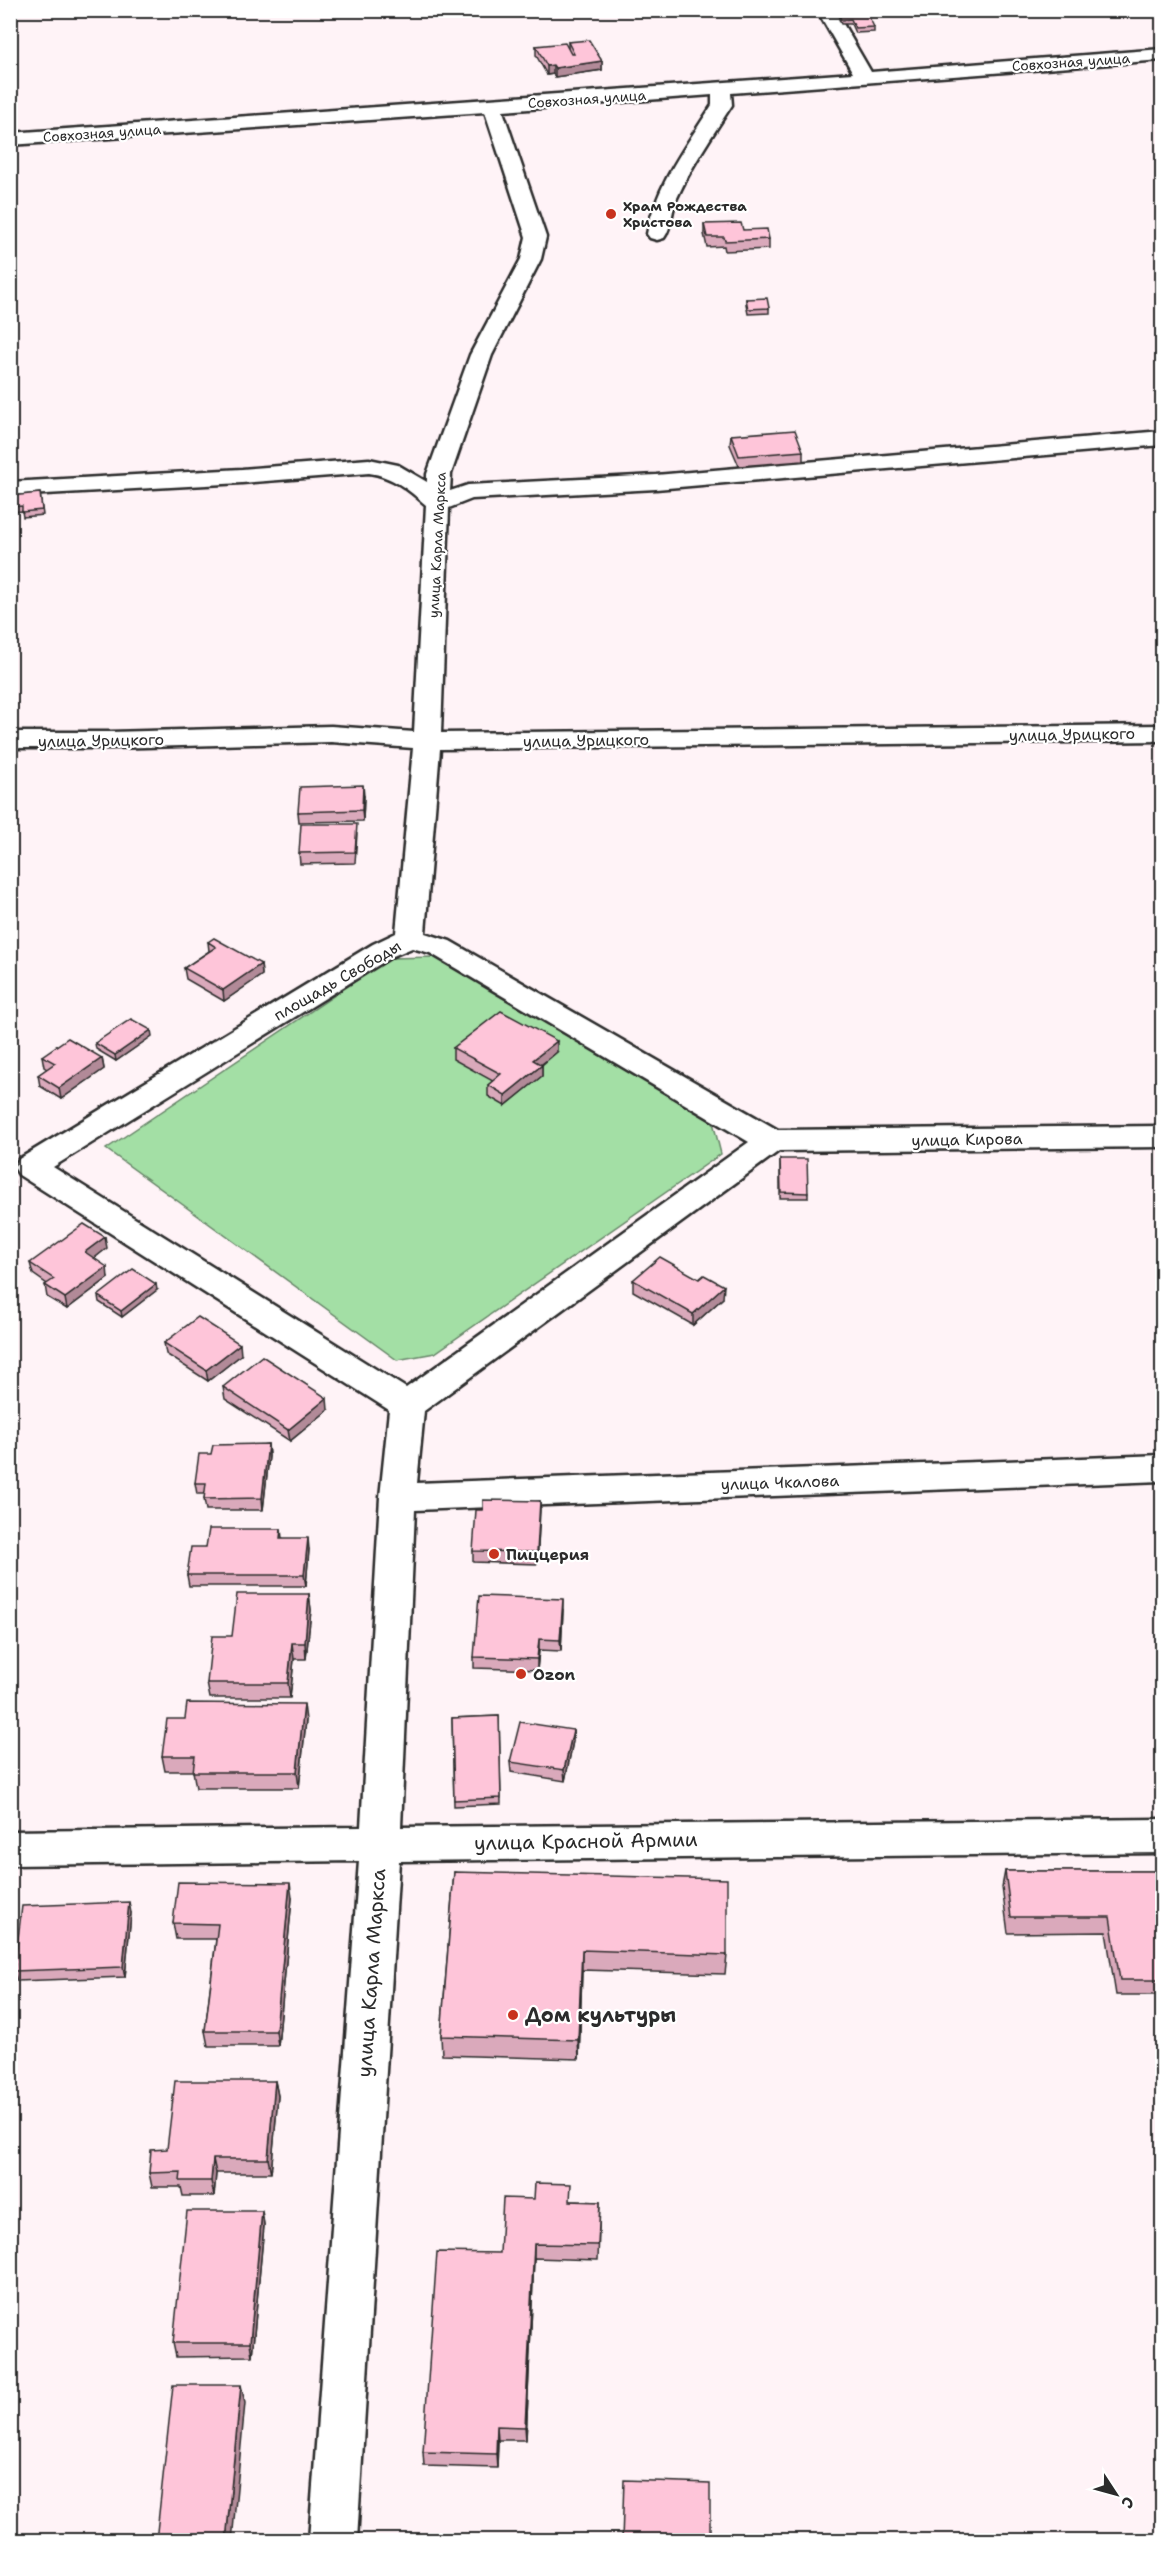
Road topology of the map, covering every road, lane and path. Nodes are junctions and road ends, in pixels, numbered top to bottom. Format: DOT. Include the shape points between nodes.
graph roads {
  1 [pos="826,10"];
  2 [pos="1162,55"];
  3 [pos="865,78"];
  4 [pos="721,88"];
  5 [pos="492,106"];
  6 [pos="10,139"];
  7 [pos="657,234"];
  8 [pos="1162,438"];
  9 [pos="10,489"];
  10 [pos="438,504"];
  11 [pos="1162,733"];
  12 [pos="10,740"];
  13 [pos="427,741"];
  14 [pos="410,938"];
  15 [pos="1162,1137"];
  16 [pos="772,1141"];
  17 [pos="20,1167"];
  18 [pos="407,1405"];
  19 [pos="1162,1468"];
  20 [pos="398,1497"];
  21 [pos="1162,1836"];
  22 [pos="380,1843"];
  23 [pos="10,1848"];
  24 [pos="333,2541"];
  1 -- 3 [label="street"];
  2 -- 3 [label="street, Совхозная улица"];
  3 -- 4 [label="street, Совхозная улица"];
  4 -- 5 [label="street, Совхозная улица"];
  4 -- 7 [label="street" via="722,105 679,172 662,208"];
  5 -- 6 [label="street, Совхозная улица"];
  5 -- 10 [label="street, улица Карла Маркса" via="536,237 531,260 481,355 439,474"];
  8 -- 10 [label="street" via="656,482 468,492"];
  9 -- 10 [label="street" via="369,466 401,473"];
  10 -- 13 [label="street, улица Карла Маркса"];
  11 -- 13 [label="street, улица Урицкого"];
  12 -- 13 [label="street, улица Урицкого" via="331,734"];
  13 -- 14 [label="street, улица Карла Маркса"];
  14 -- 16 [label="street, площадь Свободы" via="440,947"];
  14 -- 17 [label="street, площадь Свободы" via="362,962"];
  15 -- 16 [label="street, улица Кирова"];
  16 -- 18 [label="street"];
  17 -- 18 [label="street, площадь Свободы"];
  18 -- 20 [label="street, улица Карла Маркса"];
  19 -- 20 [label="street, улица Чкалова"];
  20 -- 22 [label="street, улица Карла Маркса"];
  21 -- 22 [label="street, улица Красной Армии"];
  22 -- 23 [label="street, улица Красной Армии"];
  22 -- 24 [label="street, улица Карла Маркса"];
}
